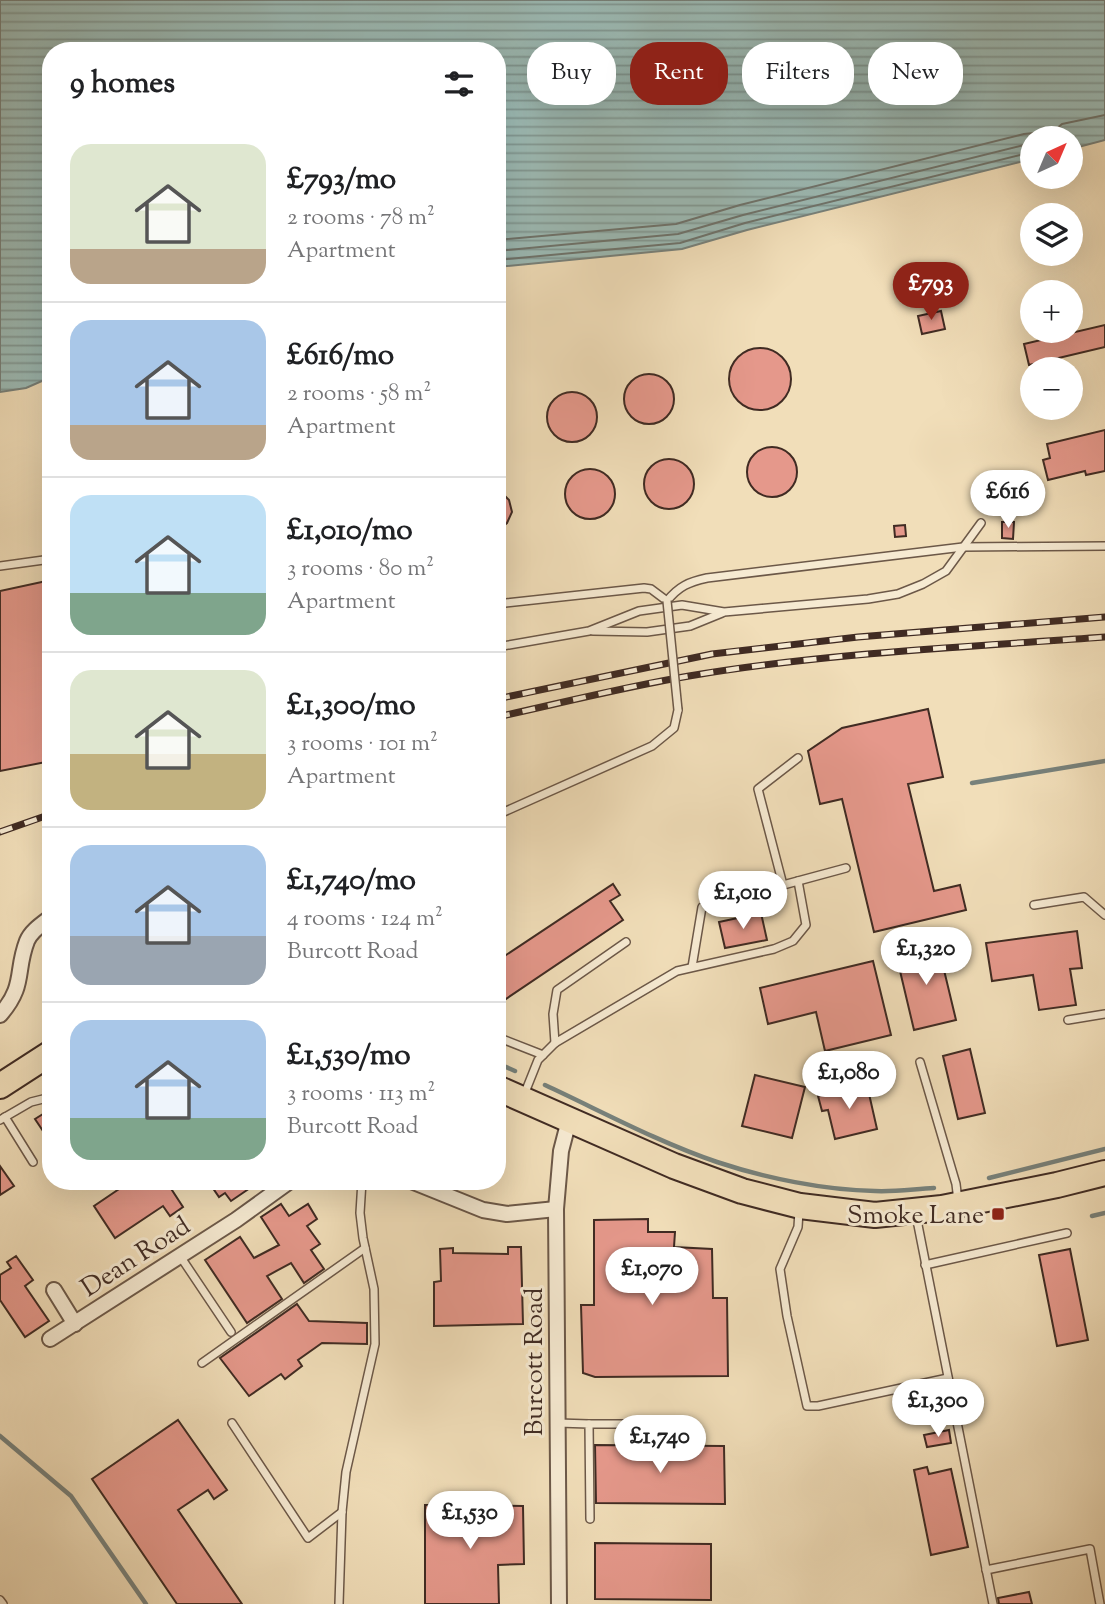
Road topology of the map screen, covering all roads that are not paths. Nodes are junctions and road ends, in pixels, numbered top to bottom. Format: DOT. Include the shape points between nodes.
graph roads {
  1 [pos="981,523"];
  2 [pos="1105,546"];
  3 [pos="963,547"];
  4 [pos="42,560"];
  5 [pos="0,566"];
  6 [pos="667,601"];
  7 [pos="506,603"];
  8 [pos="724,612"];
  9 [pos="589,631"];
  10 [pos="506,645"];
  11 [pos="798,758"];
  12 [pos="506,811"];
  13 [pos="846,869"];
  14 [pos="798,881"];
  15 [pos="783,885"];
  16 [pos="1034,905"];
  17 [pos="1105,915"];
  18 [pos="42,924"];
  19 [pos="626,942"];
  20 [pos="692,967"];
  21 [pos="1105,1014"];
  22 [pos="0,1015"];
  23 [pos="1068,1020"];
  24 [pos="506,1041"];
  25 [pos="555,1043"];
  26 [pos="543,1055"];
  27 [pos="42,1059"];
  28 [pos="920,1062"];
  29 [pos="42,1065"];
  30 [pos="8,1081"];
  31 [pos="506,1092"];
  32 [pos="42,1099"];
  33 [pos="523,1099"];
  34 [pos="2,1118"];
  35 [pos="569,1120"];
  36 [pos="33,1162"];
  37 [pos="1105,1172"];
  38 [pos="278,1190"];
  39 [pos="361,1190"];
  40 [pos="433,1190"];
  41 [pos="959,1205"];
  42 [pos="800,1206"];
  43 [pos="556,1209"];
  44 [pos="915,1211"];
  45 [pos="1067,1233"];
  46 [pos="365,1248"];
  47 [pos="180,1255"];
  48 [pos="925,1265"];
  49 [pos="54,1290"];
  50 [pos="75,1324"];
  51 [pos="231,1332"];
  52 [pos="50,1339"];
  53 [pos="202,1363"];
  54 [pos="948,1378"];
  55 [pos="232,1423"];
  56 [pos="558,1423"];
  57 [pos="589,1424"];
  58 [pos="640,1424"];
  59 [pos="342,1512"];
  60 [pos="590,1519"];
  61 [pos="986,1570"];
  62 [pos="339,1604"];
  63 [pos="559,1604"];
  64 [pos="993,1604"];
  65 [pos="1100,1604"];
  1 -- 3 [label="lane"];
  2 -- 3 [label="lane"];
  3 -- 6 [label="lane" via="707,578 677,588"];
  3 -- 8 [label="lane" via="946,571 898,594"];
  4 -- 5 [label="lane"];
  6 -- 7 [label="lane" via="644,588"];
  6 -- 12 [label="lane, bridge" via="678,710 674,728 652,746"];
  8 -- 9 [label="lane" via="690,626"];
  8 -- 9 [label="lane" via="682,605 639,611"];
  9 -- 10 [label="lane"];
  11 -- 15 [label="lane" via="758,789"];
  13 -- 14 [label="lane"];
  14 -- 15 [label="lane"];
  14 -- 20 [label="lane" via="806,925 793,941"];
  15 -- 20 [label="lane" via="702,907"];
  16 -- 17 [label="lane" via="1084,898"];
  18 -- 22 [label="street" via="27,941 15,996"];
  19 -- 25 [label="lane" via="557,990"];
  20 -- 25 [label="lane" via="677,971"];
  21 -- 23 [label="lane"];
  24 -- 26 [label="lane"];
  25 -- 26 [label="lane"];
  26 -- 33 [label="lane"];
  27 -- 30 [label="highway"];
  28 -- 41 [label="lane"];
  29 -- 30 [label="highway"];
  31 -- 33 [label="highway"];
  32 -- 34 [label="lane"];
  33 -- 35 [label="highway"];
  34 -- 36 [label="lane"];
  35 -- 42 [label="highway" via="685,1170"];
  35 -- 43 [label="street, Burcott Road" via="561,1150"];
  37 -- 41 [label="highway"];
  38 -- 47 [label="street, Dean Road"];
  39 -- 46 [label="lane"];
  40 -- 43 [label="street" via="483,1210 507,1214"];
  41 -- 44 [label="highway"];
  42 -- 44 [label="highway" via="875,1215"];
  42 -- 54 [label="lane" via="798,1227 780,1269 807,1406"];
  43 -- 56 [label="street, Burcott Road"];
  44 -- 48 [label="lane"];
  45 -- 48 [label="lane"];
  46 -- 53 [label="lane"];
  46 -- 59 [label="lane" via="374,1289 375,1344 352,1439"];
  47 -- 50 [label="street, Dean Road"];
  47 -- 51 [label="lane"];
  48 -- 54 [label="lane"];
  49 -- 50 [label="street, Dean Road"];
  50 -- 52 [label="street, Dean Road"];
  54 -- 61 [label="lane"];
  55 -- 59 [label="lane" via="308,1538"];
  56 -- 57 [label="lane"];
  56 -- 63 [label="street, Burcott Road"];
  57 -- 58 [label="lane"];
  57 -- 60 [label="lane"];
  59 -- 62 [label="lane"];
  61 -- 64 [label="lane"];
  61 -- 65 [label="lane" via="1090,1549"];
}
